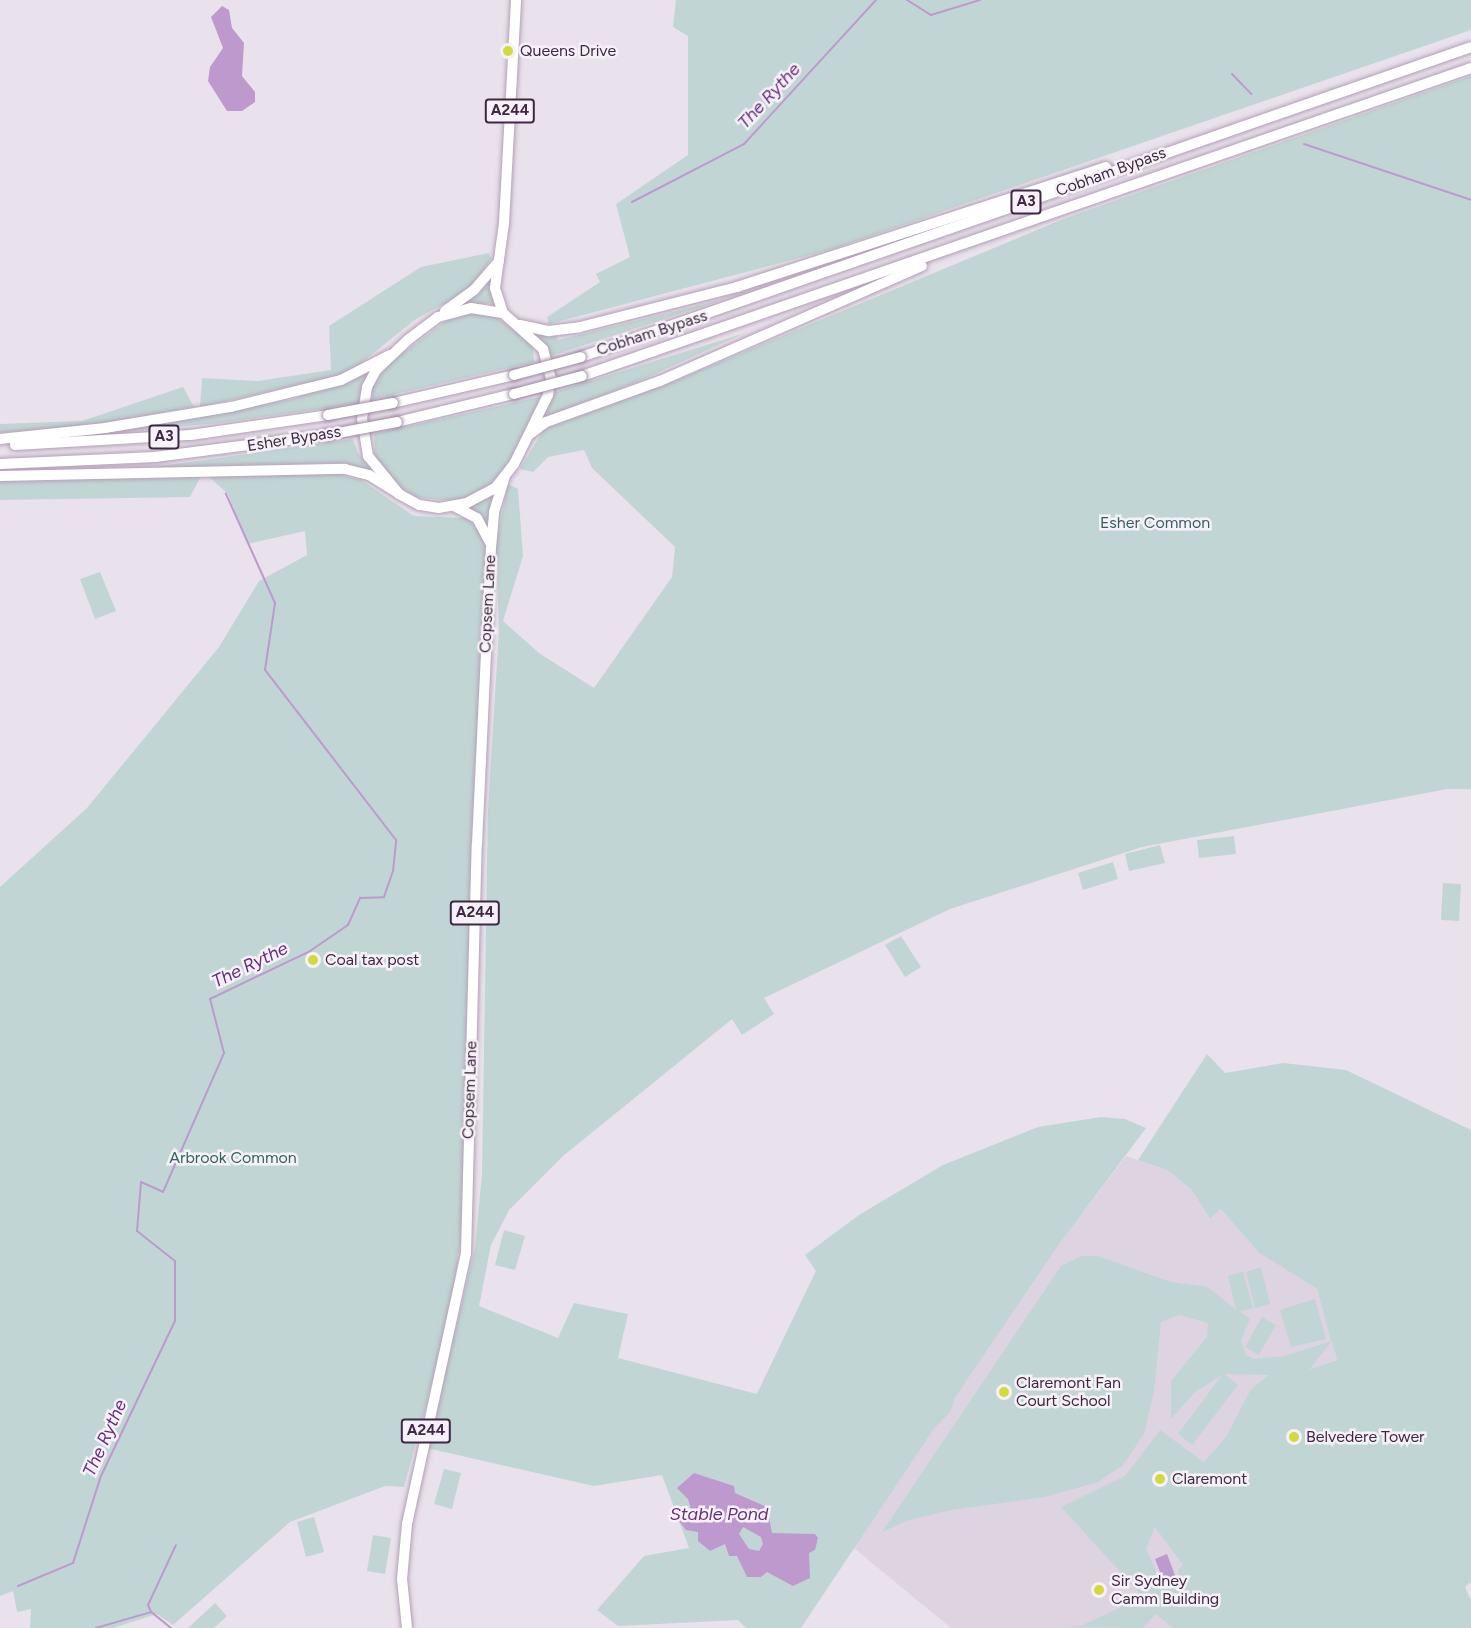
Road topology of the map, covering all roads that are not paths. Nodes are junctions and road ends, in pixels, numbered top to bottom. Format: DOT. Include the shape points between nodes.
graph roads {
  1 [pos="516,0"];
  2 [pos="1471,47"];
  3 [pos="1471,68"];
  4 [pos="1194,142"];
  5 [pos="996,234"];
  6 [pos="500,260"];
  7 [pos="503,313"];
  8 [pos="438,318"];
  9 [pos="520,325"];
  10 [pos="390,355"];
  11 [pos="581,357"];
  12 [pos="582,376"];
  13 [pos="530,434"];
  14 [pos="0,439"];
  15 [pos="0,445"];
  16 [pos="0,464"];
  17 [pos="0,476"];
  18 [pos="505,476"];
  19 [pos="399,494"];
  20 [pos="453,506"];
  21 [pos="491,545"];
  22 [pos="407,1628"];
  1 -- 6 [label="main road, A244"];
  2 -- 4 [label="main road, Cobham Bypass / A3"];
  3 -- 5 [label="main road, Cobham Bypass / A3"];
  4 -- 9 [label="main road" via="737,287 579,327 549,331"];
  4 -- 11 [label="main road, Cobham Bypass / A3"];
  5 -- 12 [label="main road, Cobham Bypass / A3"];
  5 -- 13 [label="main road" via="660,381 546,422"];
  6 -- 7 [label="main road, A244" via="495,288"];
  6 -- 8 [label="main road" via="474,290"];
  7 -- 8 [label="main road" via="471,308"];
  7 -- 9 [label="main road"];
  8 -- 10 [label="main road"];
  9 -- 13 [label="main road" via="543,349 550,378 548,395"];
  10 -- 14 [label="main road" via="341,380 231,407 95,430"];
  10 -- 19 [label="main road" via="367,387 362,438 375,468"];
  11 -- 15 [label="main road, Esher Bypass / A3, bridge" via="328,415 191,435"];
  12 -- 16 [label="main road, Esher Bypass / A3, bridge" via="397,422 327,435 155,457"];
  13 -- 18 [label="main road"];
  17 -- 19 [label="main road" via="345,469 369,475"];
  18 -- 20 [label="main road" via="488,494"];
  18 -- 21 [label="main road, Copsem Lane / A244" via="494,512"];
  19 -- 20 [label="main road" via="419,505"];
  20 -- 21 [label="main road, Copsem Lane" via="477,518"];
  21 -- 22 [label="main road, Copsem Lane / A244" via="476,856 465,1253 406,1524 402,1579"];
}
